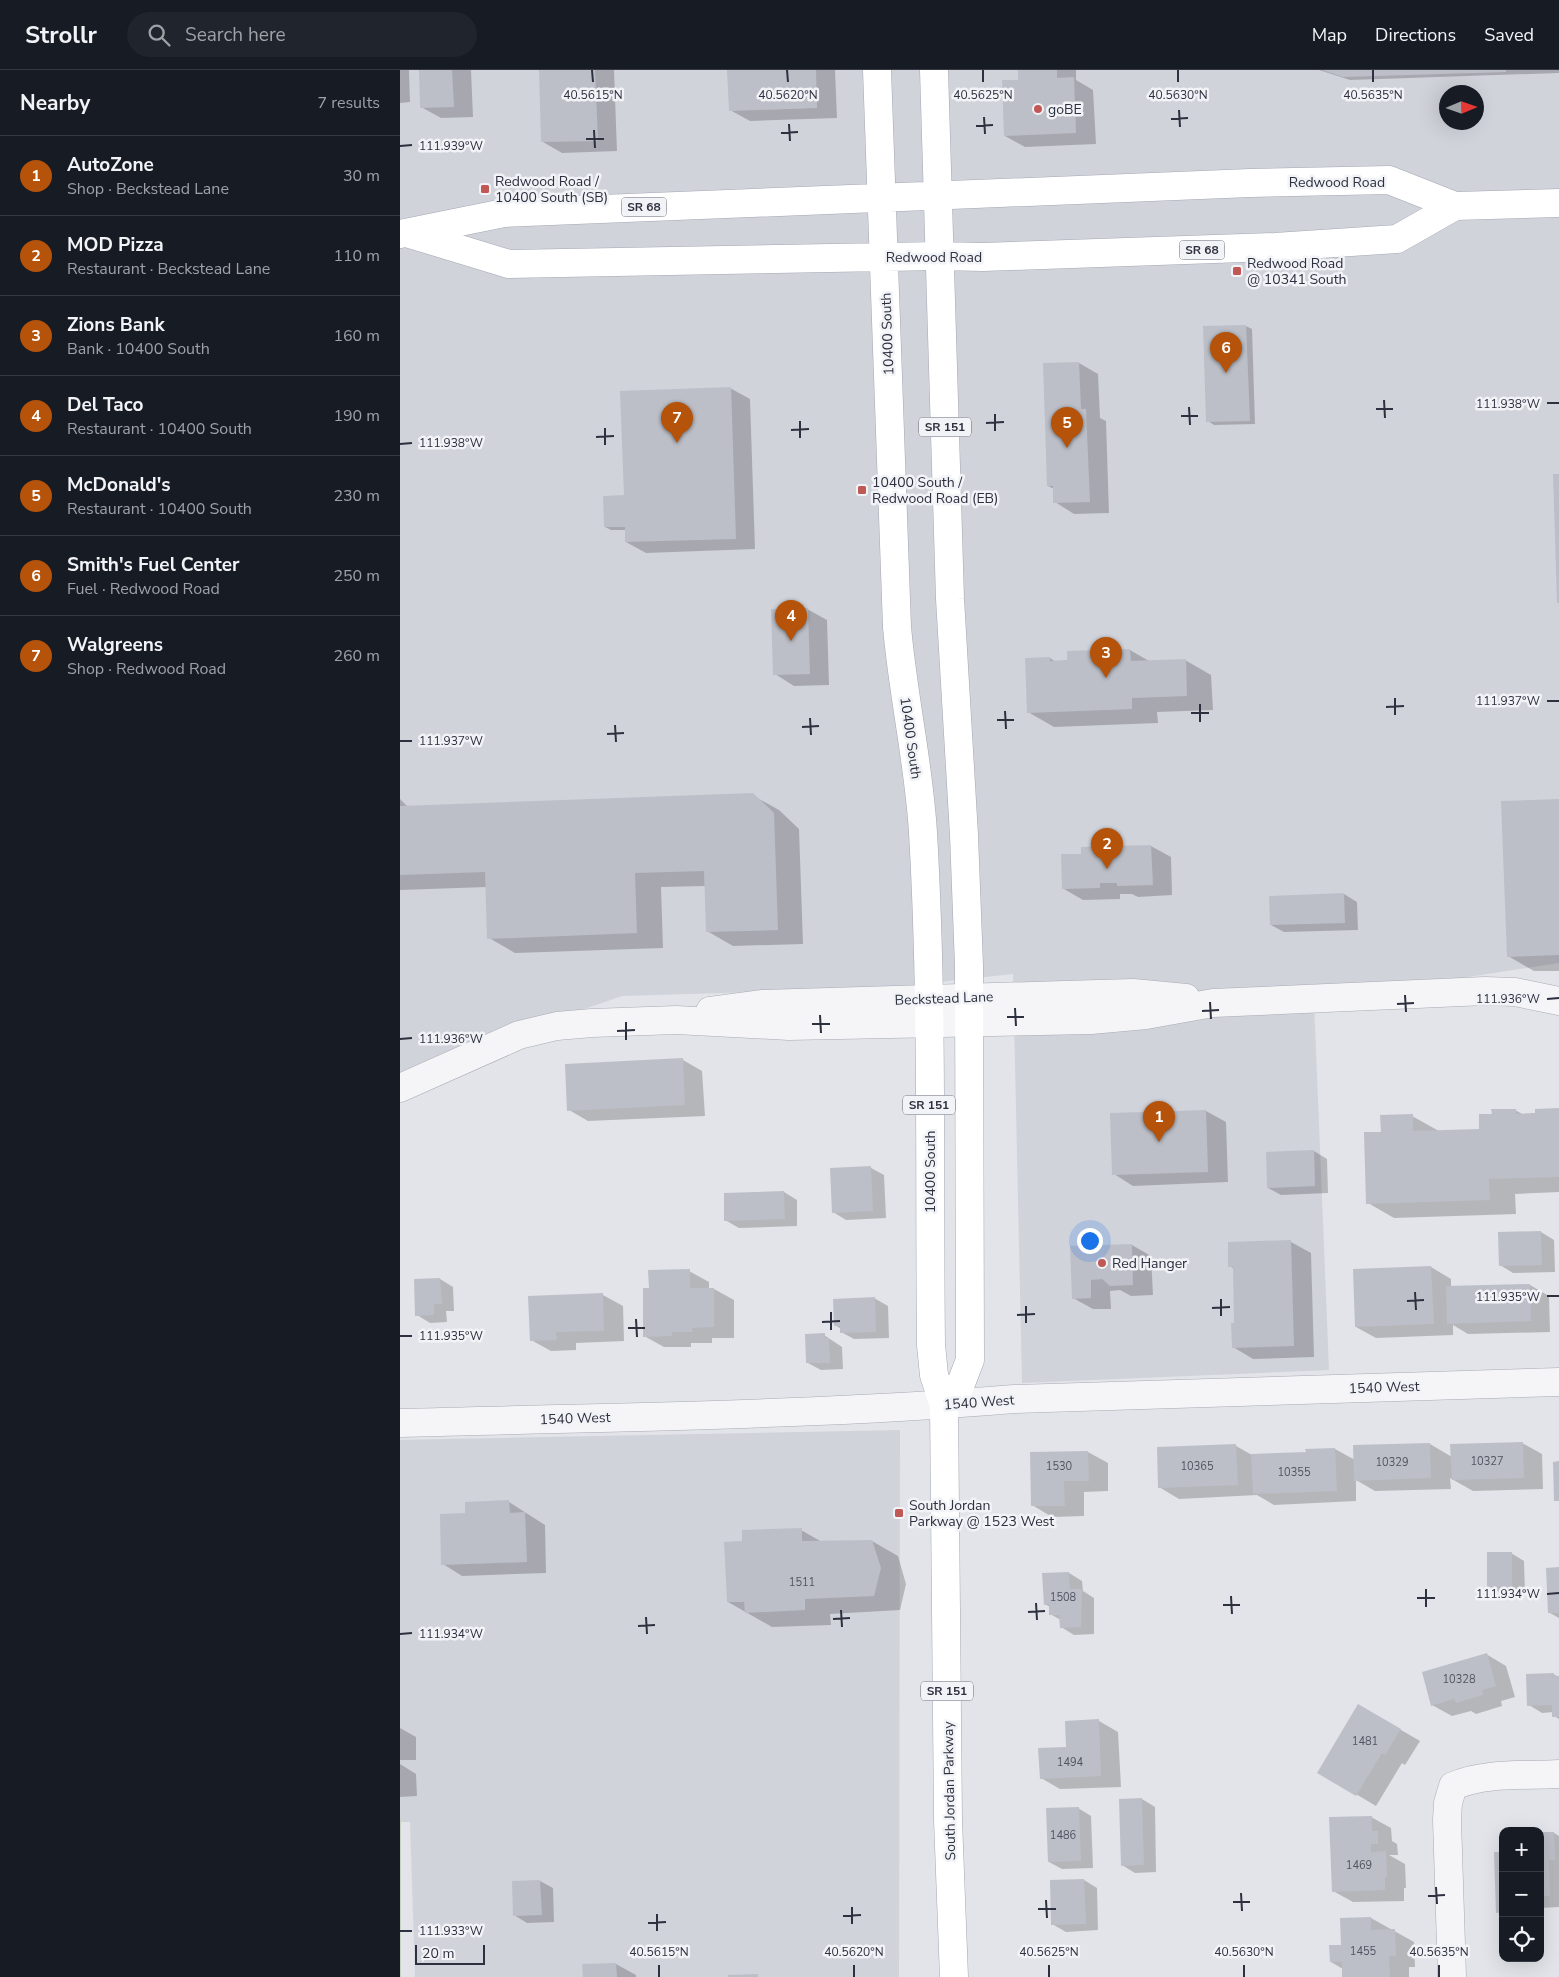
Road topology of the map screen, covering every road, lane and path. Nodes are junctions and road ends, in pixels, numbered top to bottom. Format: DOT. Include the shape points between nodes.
graph roads {
  1 [pos="877,70"];
  2 [pos="934,70"];
  3 [pos="938,195"];
  4 [pos="882,198"];
  5 [pos="1559,203"];
  6 [pos="1455,206"];
  7 [pos="404,234"];
  8 [pos="939,256"];
  9 [pos="884,257"];
  10 [pos="1559,1001"];
  11 [pos="969,1010"];
  12 [pos="928,1011"];
  13 [pos="400,1088"];
  14 [pos="1559,1382"];
  15 [pos="944,1405"];
  16 [pos="400,1423"];
  17 [pos="1559,1774"];
  18 [pos="954,1977"];
  19 [pos="1452,1977"];
  1 -- 4 [label="main road, 10400 South / SR 151"];
  2 -- 3 [label="main road, SR 151"];
  3 -- 4 [label="main road, Redwood Road / SR 68"];
  3 -- 6 [label="main road, Redwood Road / SR 68" via="1389,180"];
  3 -- 8 [label="main road, SR 151"];
  4 -- 7 [label="main road, Redwood Road / SR 68" via="504,212"];
  4 -- 9 [label="main road, 10400 South / SR 151"];
  5 -- 6 [label="main road, Redwood Road / SR 68"];
  6 -- 8 [label="main road, Redwood Road / SR 68" via="1397,239 1266,248"];
  7 -- 9 [label="main road, Redwood Road / SR 68" via="509,264"];
  8 -- 9 [label="main road, Redwood Road / SR 68"];
  8 -- 11 [label="main road, SR 151" via="950,599 964,835"];
  9 -- 12 [label="main road, 10400 South / SR 151" via="897,627 922,832"];
  10 -- 11 [label="street, Beckstead Lane" via="1515,992 1485,991 1213,1003 1133,993"];
  11 -- 12 [label="street, Beckstead Lane"];
  11 -- 15 [label="main road, SR 151" via="970,1360 957,1391"];
  12 -- 13 [label="street, Beckstead Lane" via="763,1004 676,1020 566,1026 519,1035"];
  12 -- 15 [label="main road, 10400 South / SR 151" via="932,1360"];
  14 -- 15 [label="street, 1540 West" via="1044,1398"];
  15 -- 16 [label="street, 1540 West"];
  15 -- 18 [label="main road, South Jordan Parkway / SR 151" via="948,1820"];
  17 -- 19 [label="street" via="1484,1777 1453,1786 1447,1820"];
}
